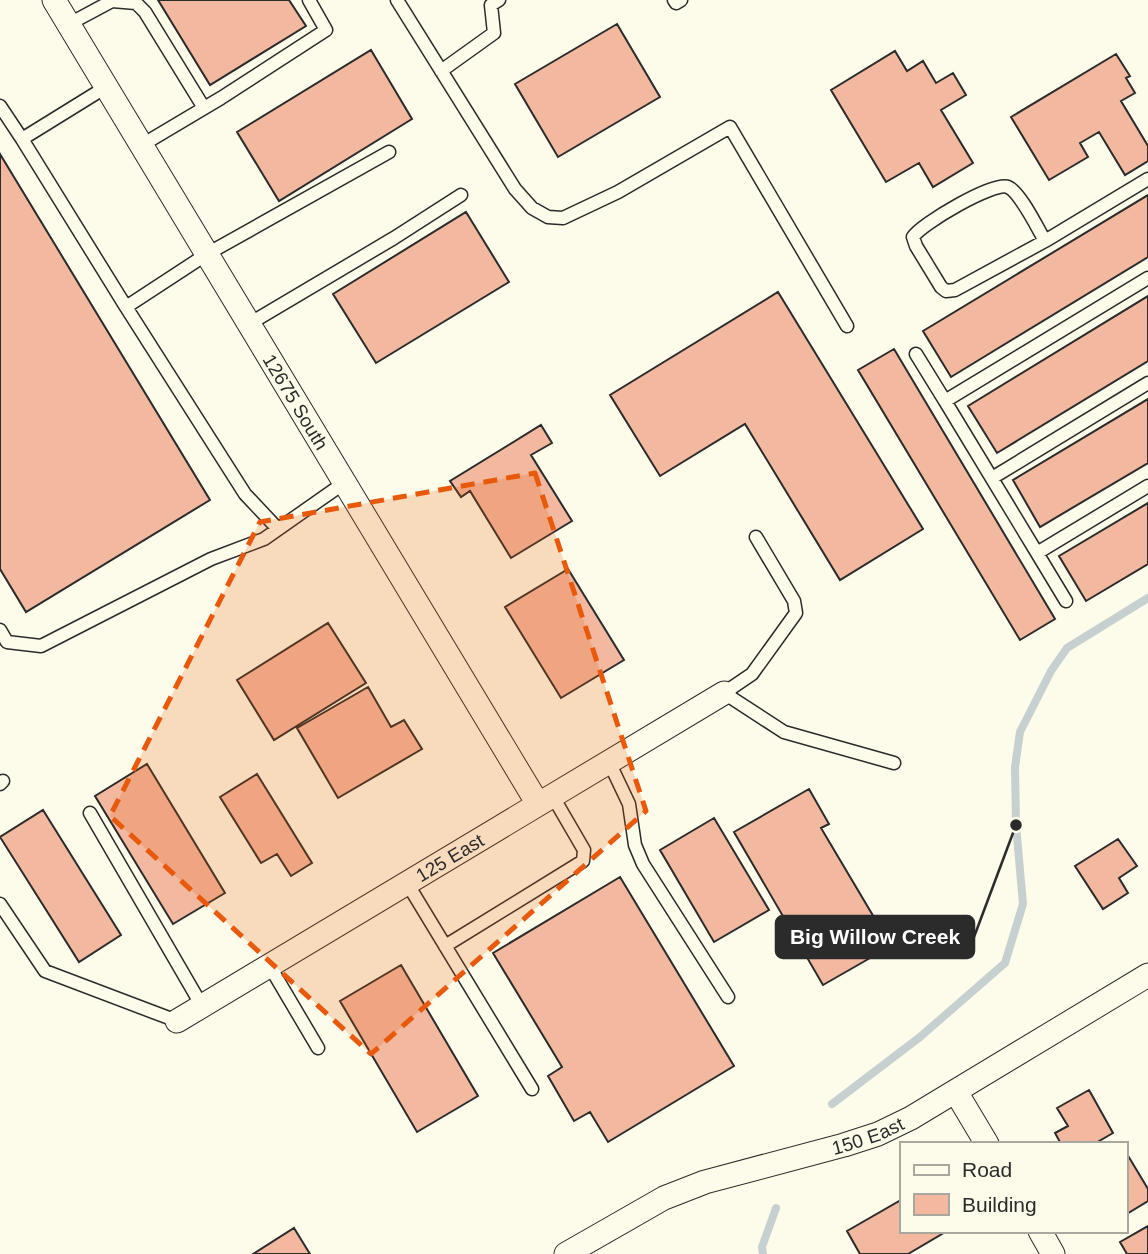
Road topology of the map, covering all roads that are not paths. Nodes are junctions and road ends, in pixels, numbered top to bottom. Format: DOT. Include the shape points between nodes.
graph roads {
  1 [pos="54,0"];
  2 [pos="309,0"];
  3 [pos="397,0"];
  4 [pos="499,0"];
  5 [pos="674,0"];
  6 [pos="681,0"];
  7 [pos="69,24"];
  8 [pos="441,71"];
  9 [pos="106,86"];
  10 [pos="0,106"];
  11 [pos="204,108"];
  12 [pos="22,139"];
  13 [pos="142,145"];
  14 [pos="389,152"];
  15 [pos="1148,179"];
  16 [pos="461,195"];
  17 [pos="1045,241"];
  18 [pos="207,254"];
  19 [pos="1148,278"];
  20 [pos="125,307"];
  21 [pos="249,324"];
  22 [pos="848,326"];
  23 [pos="916,354"];
  24 [pos="1148,383"];
  25 [pos="945,401"];
  26 [pos="992,478"];
  27 [pos="344,483"];
  28 [pos="1148,486"];
  29 [pos="278,529"];
  30 [pos="756,537"];
  31 [pos="1037,553"];
  32 [pos="1066,601"];
  33 [pos="0,630"];
  34 [pos="723,692"];
  35 [pos="609,762"];
  36 [pos="894,763"];
  37 [pos="545,800"];
  38 [pos="90,813"];
  39 [pos="407,883"];
  40 [pos="0,904"];
  41 [pos="445,946"];
  42 [pos="269,965"];
  43 [pos="1148,975"];
  44 [pos="728,997"];
  45 [pos="202,1006"];
  46 [pos="177,1021"];
  47 [pos="318,1048"];
  48 [pos="532,1088"];
  49 [pos="956,1093"];
  50 [pos="986,1142"];
  51 [pos="1041,1233"];
  52 [pos="566,1254"];
  53 [pos="1053,1254"];
  1 -- 7 [label="street, 12675 South"];
  2 -- 11 [label="lane" via="326,30"];
  3 -- 8 [label="lane"];
  4 -- 8 [label="lane" via="491,5 494,33"];
  5 -- 6 [label="lane"];
  7 -- 9 [label="street, 12675 South"];
  7 -- 11 [label="lane" via="112,1 136,3"];
  8 -- 22 [label="lane" via="515,189 548,217 563,218 618,192 730,127"];
  9 -- 12 [label="lane"];
  9 -- 13 [label="street, 12675 South"];
  10 -- 12 [label="lane"];
  11 -- 13 [label="lane"];
  12 -- 20 [label="lane"];
  13 -- 18 [label="street, 12675 South"];
  14 -- 18 [label="lane"];
  15 -- 17 [label="lane"];
  16 -- 21 [label="lane"];
  17 -- 17 [label="lane" via="946,291 913,237 936,218 1000,186 1016,193"];
  18 -- 20 [label="lane"];
  18 -- 21 [label="street, 12675 South"];
  19 -- 25 [label="lane"];
  20 -- 29 [label="lane" via="245,494"];
  21 -- 27 [label="street, 12675 South"];
  23 -- 25 [label="lane"];
  24 -- 26 [label="lane"];
  25 -- 26 [label="lane"];
  26 -- 31 [label="lane"];
  27 -- 29 [label="lane"];
  27 -- 37 [label="street, 12675 South"];
  28 -- 31 [label="lane"];
  29 -- 33 [label="lane" via="41,646 7,642"];
  30 -- 34 [label="lane" via="794,601 796,613 752,674"];
  31 -- 32 [label="lane"];
  34 -- 35 [label="street, 125 East"];
  34 -- 36 [label="lane" via="784,732"];
  35 -- 37 [label="street, 125 East"];
  35 -- 44 [label="lane" via="629,804 643,864"];
  37 -- 39 [label="street, 125 East"];
  37 -- 41 [label="lane" via="584,849 583,861"];
  38 -- 45 [label="lane"];
  39 -- 41 [label="lane"];
  39 -- 42 [label="street, 125 East"];
  40 -- 46 [label="lane" via="45,971"];
  41 -- 48 [label="lane"];
  42 -- 45 [label="street, 125 East"];
  42 -- 47 [label="lane"];
  43 -- 49 [label="street, 150 East"];
  45 -- 46 [label="street, 125 East"];
  49 -- 50 [label="street"];
  49 -- 52 [label="street, 150 East" via="878,1134 705,1182 664,1198"];
  51 -- 53 [label="street"];
}
